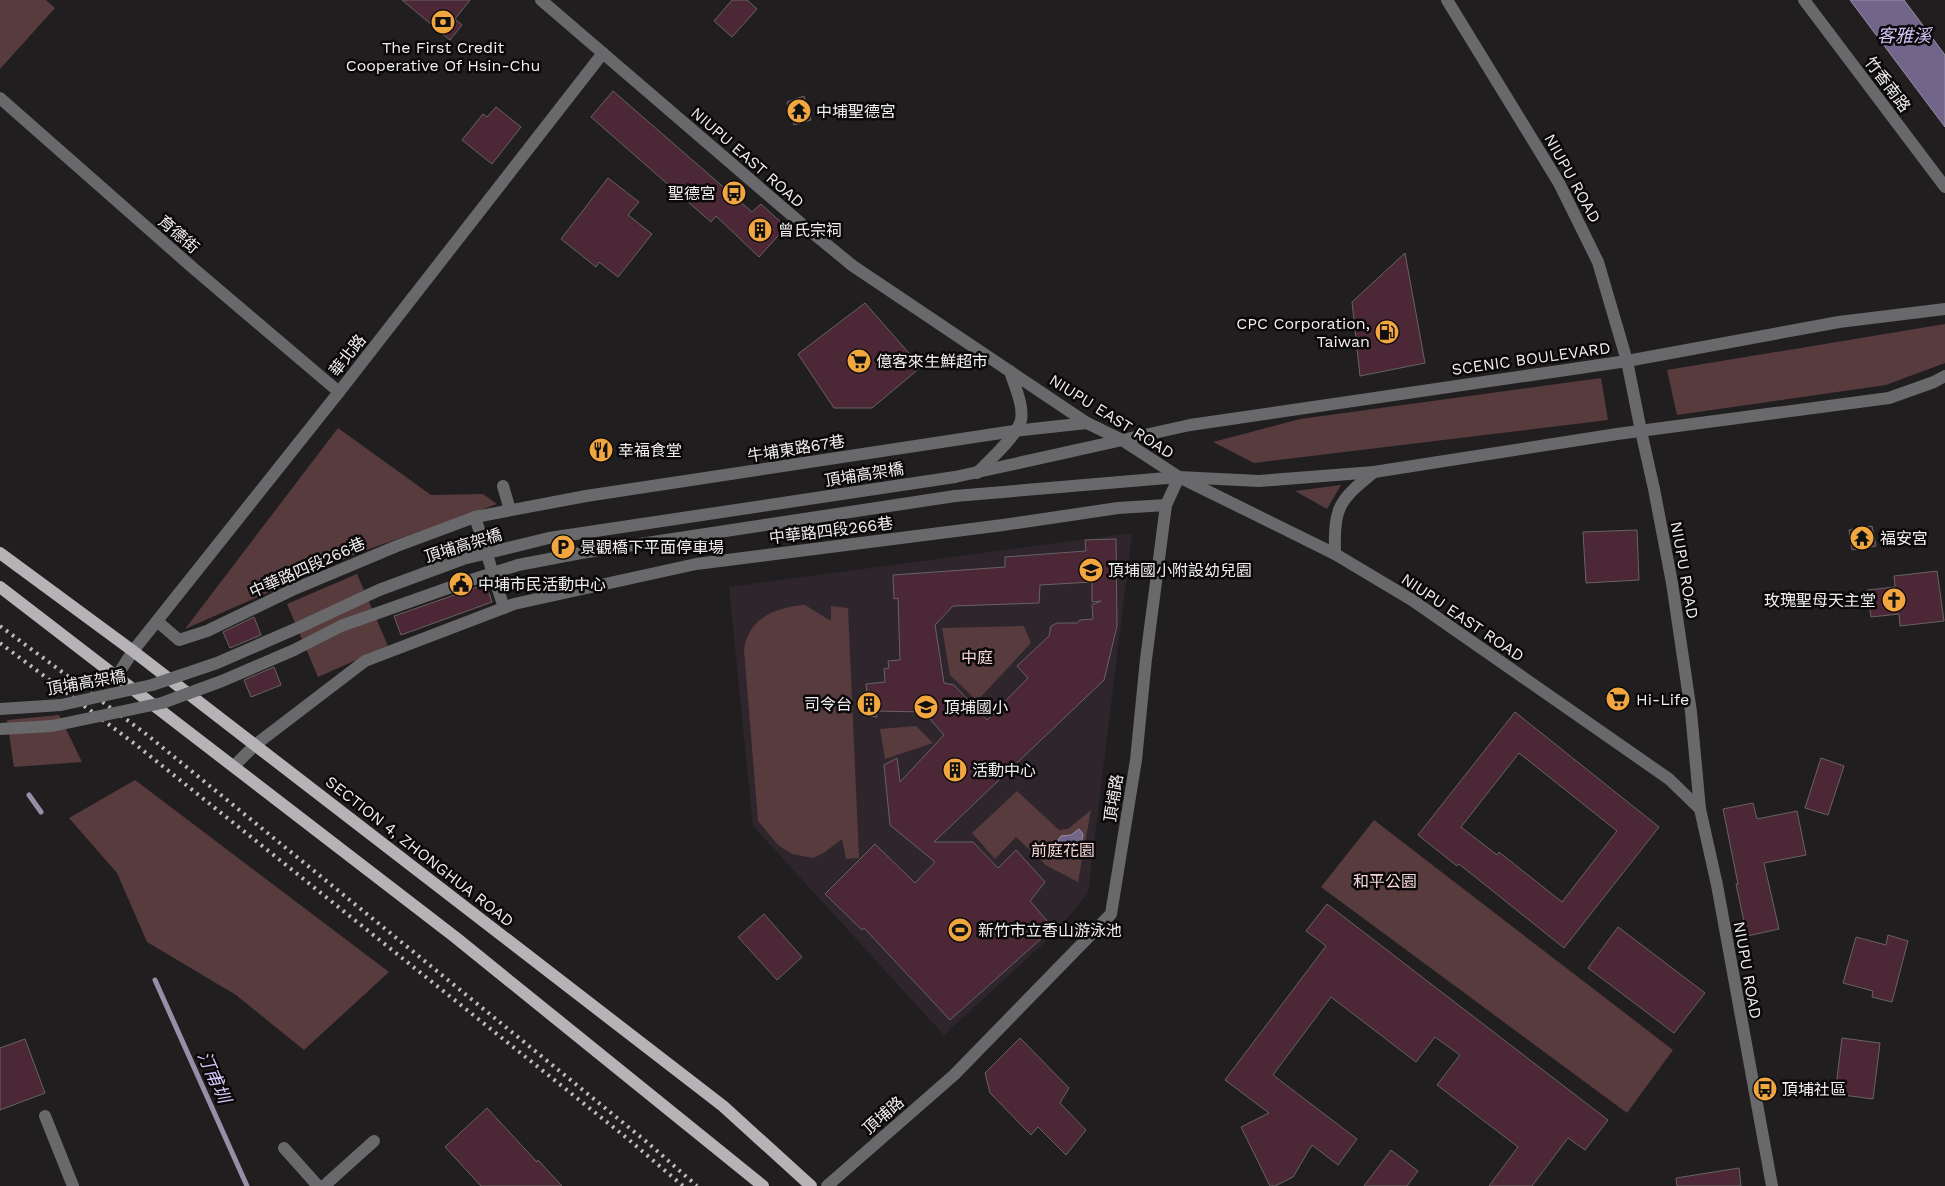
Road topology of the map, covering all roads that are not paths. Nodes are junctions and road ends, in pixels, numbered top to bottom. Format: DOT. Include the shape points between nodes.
graph roads {
  1 [pos="541,0"];
  2 [pos="1447,0"];
  3 [pos="1804,0"];
  4 [pos="603,53"];
  5 [pos="0,98"];
  6 [pos="1945,187"];
  7 [pos="1945,309"];
  8 [pos="1627,361"];
  9 [pos="1010,371"];
  10 [pos="1945,376"];
  11 [pos="339,392"];
  12 [pos="1087,423"];
  13 [pos="1014,431"];
  14 [pos="1640,431"];
  15 [pos="1122,440"];
  16 [pos="1374,472"];
  17 [pos="976,473"];
  18 [pos="1179,477"];
  19 [pos="503,486"];
  20 [pos="1166,505"];
  21 [pos="510,510"];
  22 [pos="476,517"];
  23 [pos="0,553"];
  24 [pos="1335,554"];
  25 [pos="0,587"];
  26 [pos="504,608"];
  27 [pos="158,622"];
  28 [pos="133,651"];
  29 [pos="117,676"];
  30 [pos="0,709"];
  31 [pos="0,729"];
  32 [pos="255,745"];
  33 [pos="234,766"];
  34 [pos="1700,809"];
  35 [pos="45,1116"];
  36 [pos="374,1141"];
  37 [pos="284,1148"];
  38 [pos="73,1186"];
  39 [pos="318,1186"];
  40 [pos="324,1186"];
  41 [pos="763,1186"];
  42 [pos="811,1186"];
  43 [pos="827,1186"];
  44 [pos="1772,1186"];
  1 -- 4 [label="street, NIUPU EAST ROAD"];
  2 -- 8 [label="street, NIUPU ROAD" via="1559,183 1598,262"];
  3 -- 6 [label="street, 竹香南路"];
  4 -- 9 [label="street, NIUPU EAST ROAD" via="853,266"];
  4 -- 11 [label="street, 華北路"];
  5 -- 11 [label="street, 育德街" via="192,268"];
  7 -- 8 [label="street, SCENIC BOULEVARD" via="1839,322"];
  8 -- 14 [label="street, NIUPU ROAD"];
  8 -- 15 [label="street, SCENIC BOULEVARD" via="1190,425"];
  9 -- 12 [label="street, NIUPU EAST ROAD"];
  9 -- 13 [label="street" via="1020,405 1021,420"];
  10 -- 14 [label="street" via="1890,398"];
  11 -- 27 [label="street, 華北路"];
  12 -- 13 [label="street, 牛埔東路67巷"];
  12 -- 15 [label="street, NIUPU EAST ROAD"];
  13 -- 17 [label="street"];
  13 -- 21 [label="street, 牛埔東路67巷"];
  14 -- 16 [label="street"];
  14 -- 34 [label="street, NIUPU ROAD" via="1672,582 1691,712"];
  15 -- 17 [label="street, SCENIC BOULEVARD"];
  15 -- 18 [label="street, NIUPU EAST ROAD"];
  16 -- 18 [label="street" via="1259,481"];
  16 -- 24 [label="street" via="1351,490 1340,504 1334,524"];
  17 -- 30 [label="street, 頂埔高架橋, bridge" via="549,538 462,559 379,590 217,663 152,685 61,705"];
  18 -- 20 [label="street, 頂埔路"];
  18 -- 24 [label="street, NIUPU EAST ROAD"];
  18 -- 31 [label="street, bridge" via="955,496 518,565 342,626 222,681 162,702 52,726"];
  19 -- 21 [label="street"];
  20 -- 26 [label="street, 中華路四段266巷" via="1118,508 696,564"];
  20 -- 43 [label="street, 頂埔路" via="1136,760 1111,914 954,1075"];
  21 -- 22 [label="street, 中華路四段266巷"];
  22 -- 26 [label="street"];
  22 -- 27 [label="street, 中華路四段266巷" via="292,590 207,631 179,640"];
  23 -- 28 [label="main road, SECTION 4, ZHONGHUA ROAD"];
  24 -- 34 [label="street, NIUPU EAST ROAD" via="1412,600 1486,651 1669,780"];
  25 -- 29 [label="main road"];
  26 -- 32 [label="street, 中華路四段266巷" via="365,661"];
  27 -- 28 [label="street, 華北路"];
  28 -- 29 [label="street, 華北路"];
  28 -- 32 [label="main road, SECTION 4, ZHONGHUA ROAD"];
  29 -- 33 [label="main road"];
  32 -- 33 [label="street, 中華路四段266巷"];
  32 -- 42 [label="main road, SECTION 4, ZHONGHUA ROAD" via="723,1106"];
  33 -- 41 [label="main road" via="455,937"];
  34 -- 44 [label="street, NIUPU ROAD"];
  35 -- 38 [label="street"];
  36 -- 40 [label="street"];
  37 -- 39 [label="street"];
}
